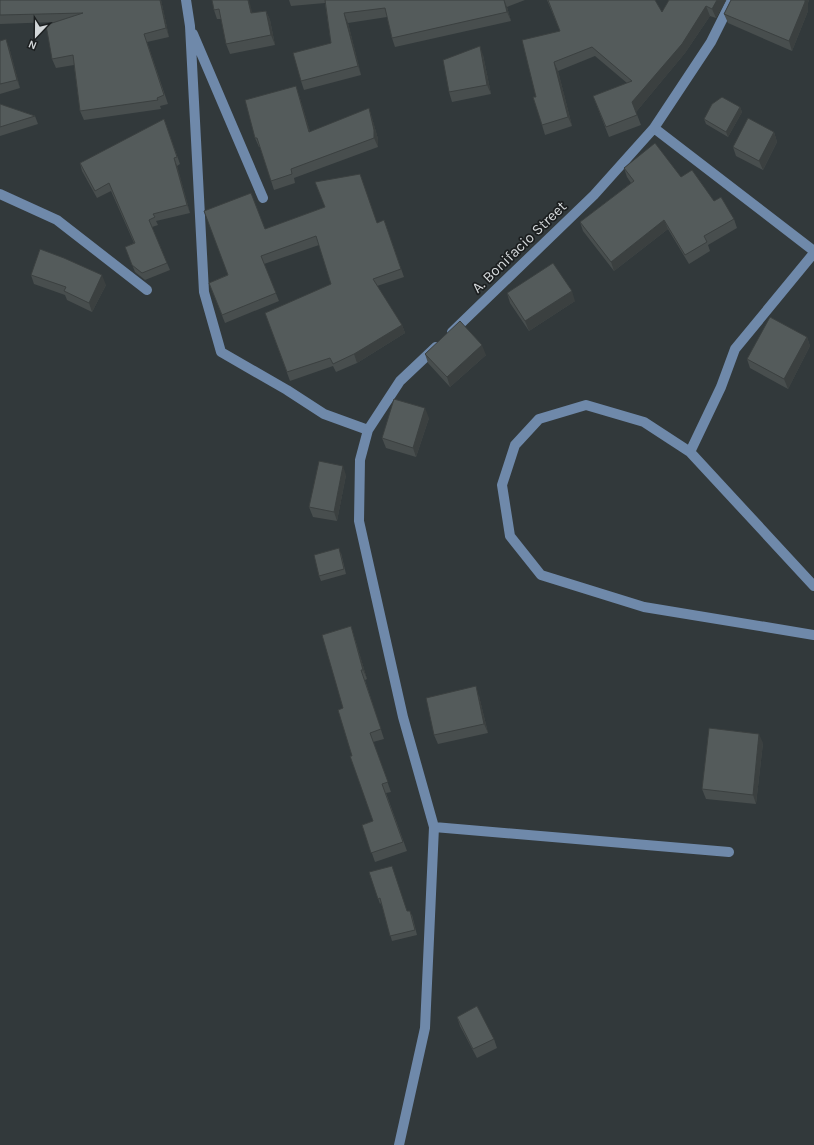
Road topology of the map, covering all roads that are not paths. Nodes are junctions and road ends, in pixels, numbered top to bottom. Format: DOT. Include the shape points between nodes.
graph roads {
  1 [pos="186,0"];
  2 [pos="732,0"];
  3 [pos="190,26"];
  4 [pos="654,128"];
  5 [pos="0,194"];
  6 [pos="263,198"];
  7 [pos="814,252"];
  8 [pos="147,290"];
  9 [pos="368,430"];
  10 [pos="690,452"];
  11 [pos="814,586"];
  12 [pos="814,635"];
  13 [pos="434,827"];
  14 [pos="729,852"];
  15 [pos="399,1145"];
  1 -- 3 [label="street"];
  2 -- 4 [label="street, A. Bonifacio Street" via="710,42"];
  3 -- 6 [label="street"];
  3 -- 9 [label="street" via="204,292 221,352 324,414"];
  4 -- 7 [label="street"];
  4 -- 9 [label="street, A. Bonifacio Street" via="594,195 400,381"];
  5 -- 8 [label="street" via="57,220"];
  7 -- 10 [label="street" via="735,349 721,387"];
  9 -- 13 [label="street, A. Bonifacio Street" via="360,460 360,521 403,717"];
  10 -- 11 [label="street"];
  10 -- 12 [label="street" via="644,422 586,405 539,419 515,445 502,485 510,536 541,575 644,607"];
  13 -- 14 [label="street"];
  13 -- 15 [label="street, A. Bonifacio Street" via="425,1028"];
}
